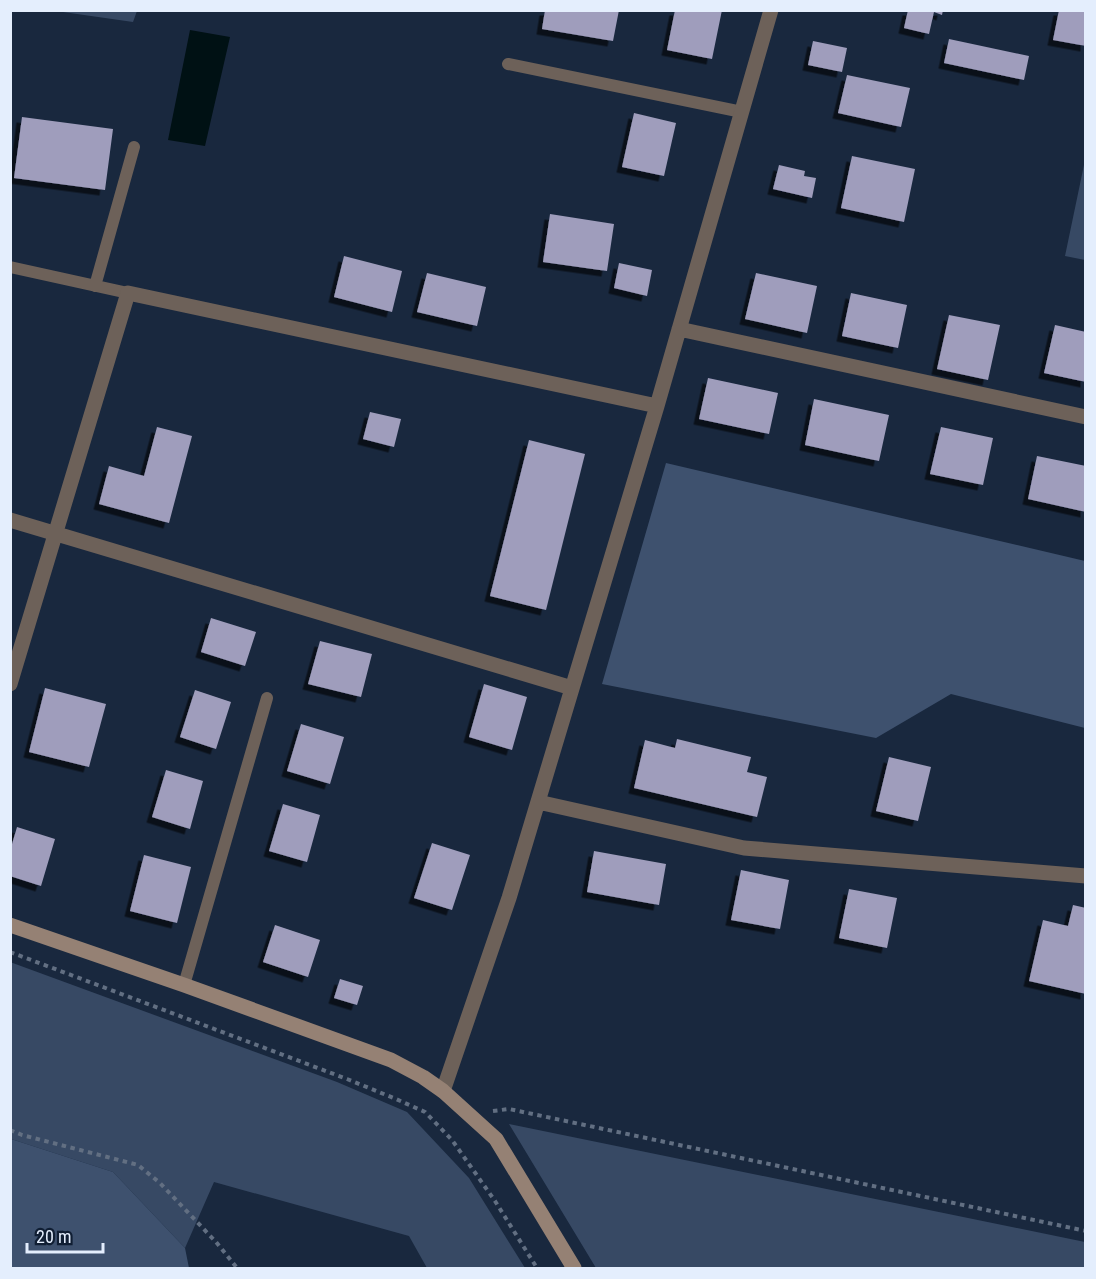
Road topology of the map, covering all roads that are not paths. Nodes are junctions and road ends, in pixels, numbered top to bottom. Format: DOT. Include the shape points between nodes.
graph roads {
  1 [pos="771,10"];
  2 [pos="508,64"];
  3 [pos="742,112"];
  4 [pos="134,147"];
  5 [pos="10,267"];
  6 [pos="95,286"];
  7 [pos="128,293"];
  8 [pos="679,329"];
  9 [pos="657,406"];
  10 [pos="1086,417"];
  11 [pos="10,520"];
  12 [pos="56,534"];
  13 [pos="10,684"];
  14 [pos="572,688"];
  15 [pos="267,698"];
  16 [pos="538,802"];
  17 [pos="1086,876"];
  18 [pos="10,925"];
  19 [pos="184,985"];
  20 [pos="443,1090"];
  21 [pos="574,1269"];
  1 -- 3 [label="street"];
  2 -- 3 [label="lane"];
  3 -- 8 [label="street"];
  4 -- 6 [label="lane"];
  5 -- 6 [label="lane"];
  6 -- 7 [label="lane"];
  7 -- 9 [label="street"];
  7 -- 12 [label="street"];
  8 -- 9 [label="street"];
  8 -- 10 [label="street"];
  9 -- 14 [label="street"];
  11 -- 12 [label="street"];
  12 -- 13 [label="street"];
  12 -- 14 [label="street"];
  14 -- 16 [label="street"];
  15 -- 19 [label="lane"];
  16 -- 17 [label="street" via="744,848"];
  16 -- 20 [label="street"];
  18 -- 19 [label="street"];
  19 -- 20 [label="street" via="391,1060"];
  20 -- 21 [label="street" via="496,1139"];
}
